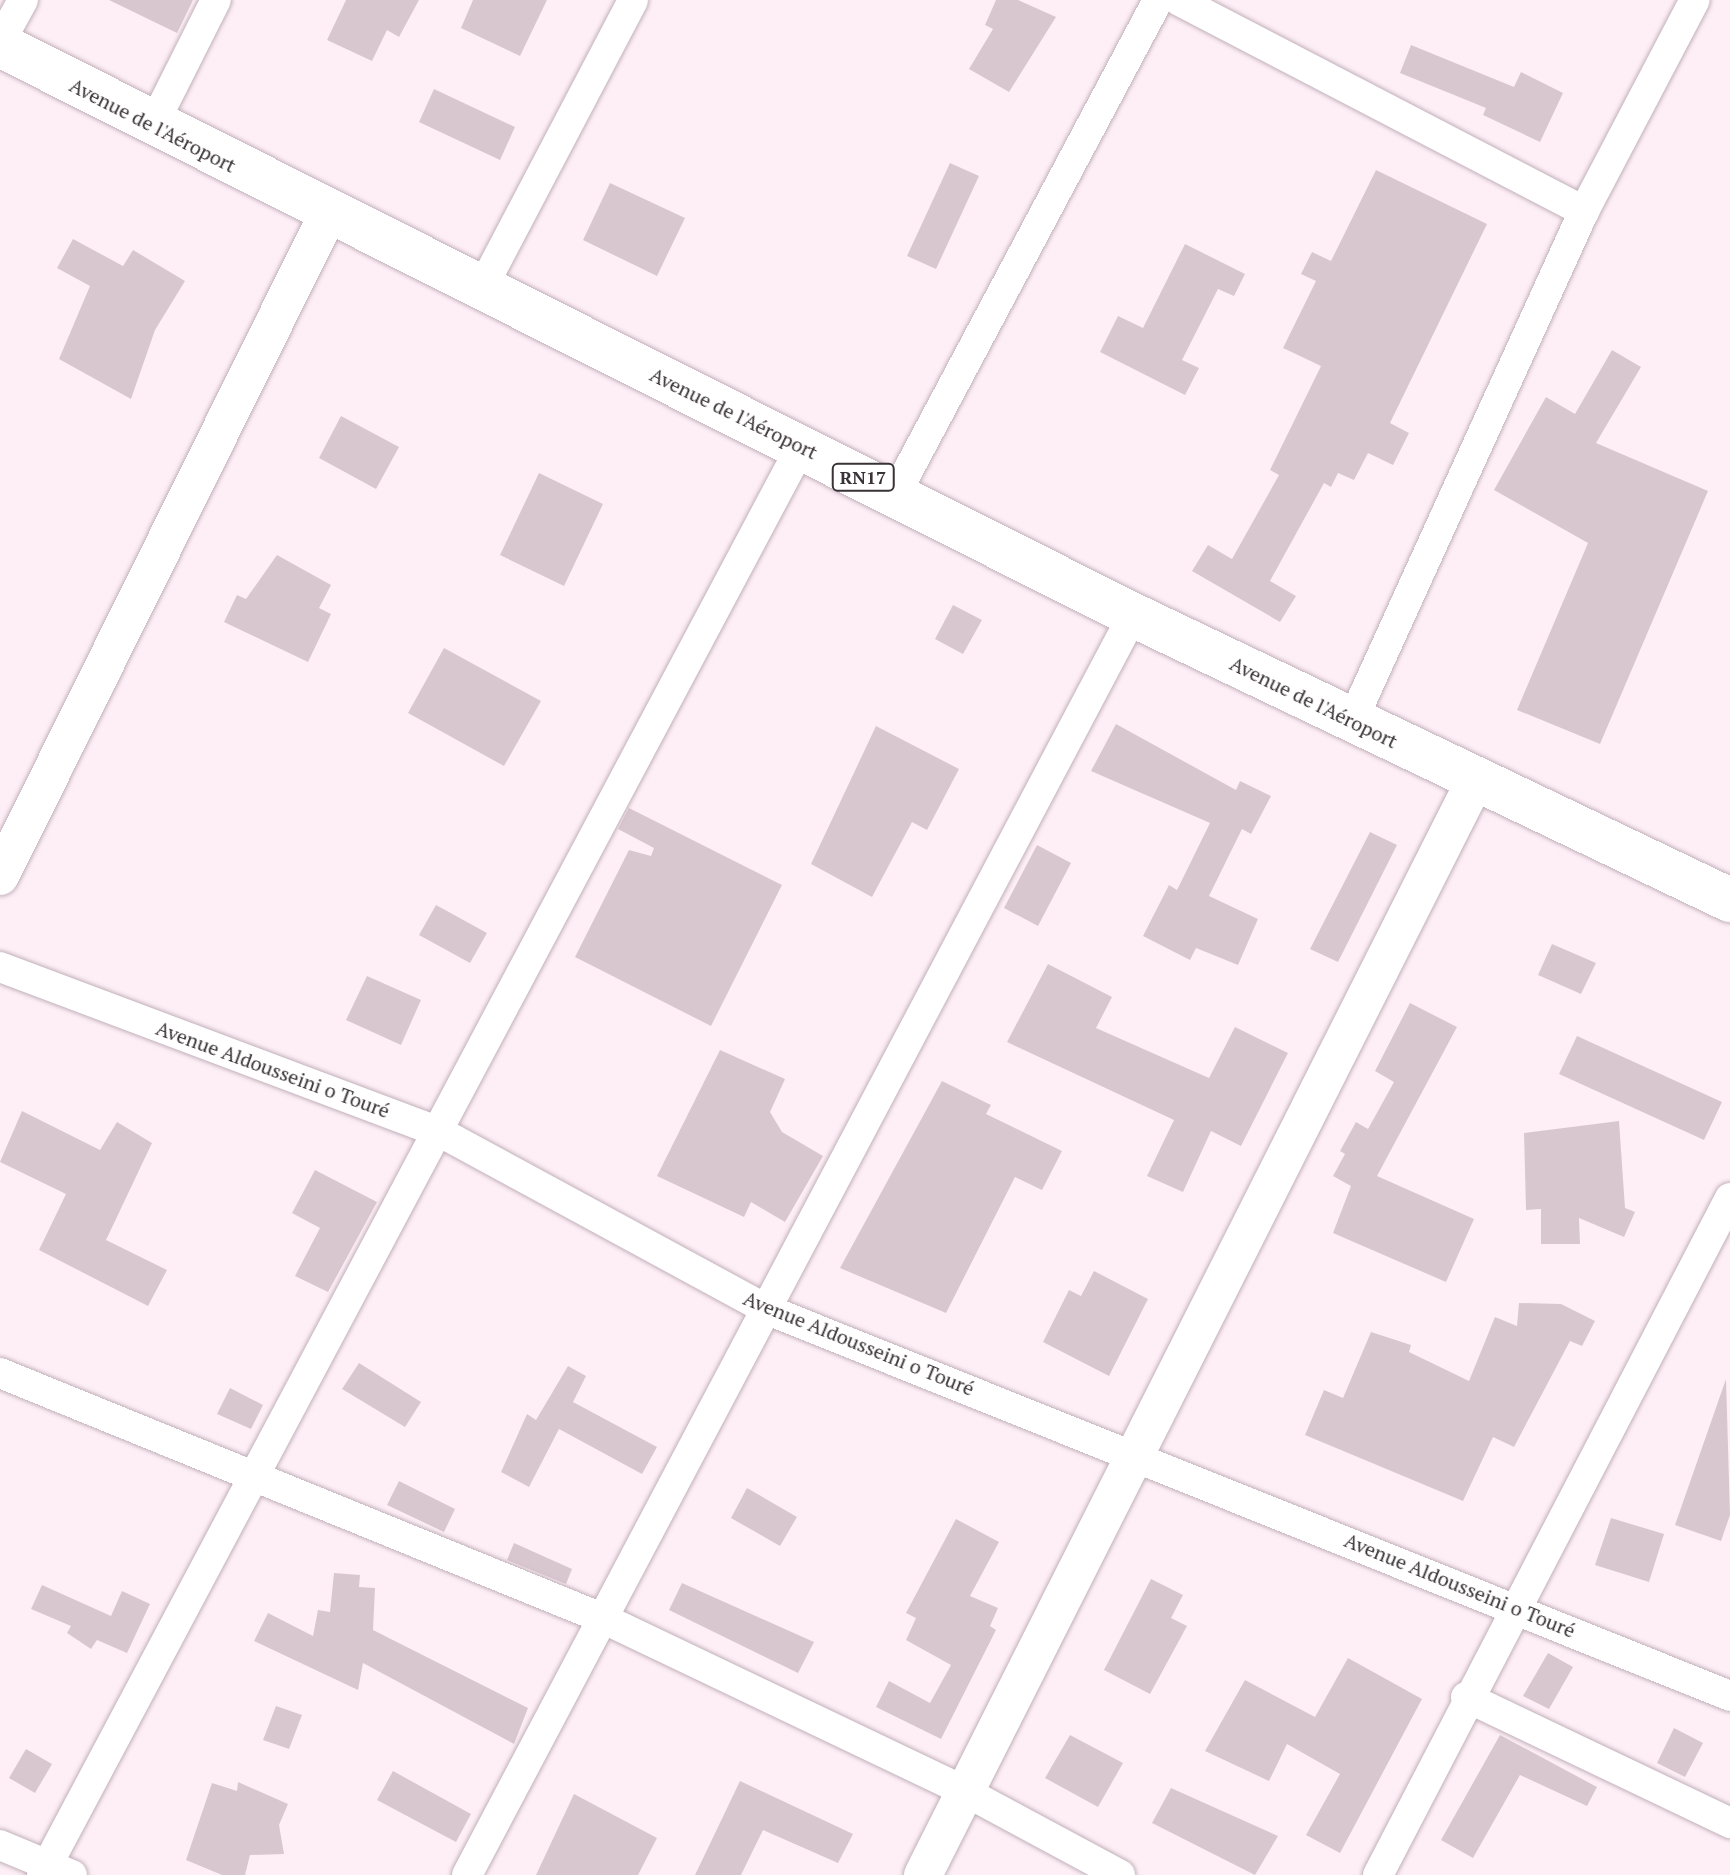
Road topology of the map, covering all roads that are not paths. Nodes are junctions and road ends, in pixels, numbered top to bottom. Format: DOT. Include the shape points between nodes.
graph roads {
  1 [pos="23,0"];
  2 [pos="216,0"];
  3 [pos="633,0"];
  4 [pos="1158,0"];
  5 [pos="1178,0"];
  6 [pos="1695,0"];
  7 [pos="0,43"];
  8 [pos="153,125"];
  9 [pos="1584,211"];
  10 [pos="328,214"];
  11 [pos="482,288"];
  12 [pos="801,447"];
  13 [pos="896,493"];
  14 [pos="1133,615"];
  15 [pos="1353,719"];
  16 [pos="1475,781"];
  17 [pos="0,876"];
  18 [pos="1730,900"];
  19 [pos="0,967"];
  20 [pos="440,1132"];
  21 [pos="1730,1198"];
  22 [pos="768,1310"];
  23 [pos="0,1373"];
  24 [pos="1132,1453"];
  25 [pos="251,1472"];
  26 [pos="1518,1607"];
  27 [pos="602,1618"];
  28 [pos="1730,1696"];
  29 [pos="1466,1697"];
  30 [pos="966,1792"];
  31 [pos="1730,1823"];
  32 [pos="0,1845"];
  33 [pos="54,1872"];
  34 [pos="467,1875"];
  35 [pos="923,1875"];
  36 [pos="1120,1875"];
  37 [pos="1378,1875"];
  1 -- 7 [label="street"];
  2 -- 8 [label="street"];
  3 -- 11 [label="street"];
  4 -- 13 [label="street"];
  5 -- 9 [label="street"];
  6 -- 9 [label="street"];
  7 -- 8 [label="main road, Avenue de l'Aéroport / RN17"];
  8 -- 10 [label="main road, Avenue de l'Aéroport / RN17"];
  9 -- 15 [label="street"];
  10 -- 11 [label="main road, Avenue de l'Aéroport / RN17"];
  10 -- 17 [label="street"];
  11 -- 12 [label="main road, Avenue de l'Aéroport / RN17"];
  12 -- 13 [label="main road, Avenue de l'Aéroport / RN17"];
  12 -- 20 [label="street"];
  13 -- 14 [label="main road, Avenue de l'Aéroport / RN17"];
  14 -- 15 [label="main road, Avenue de l'Aéroport / RN17"];
  14 -- 22 [label="street"];
  15 -- 16 [label="main road, Avenue de l'Aéroport / RN17"];
  16 -- 18 [label="main road, Avenue de l'Aéroport / RN17"];
  16 -- 24 [label="street"];
  19 -- 20 [label="street, Avenue Aldousseini o Touré"];
  20 -- 22 [label="street, Avenue Aldousseini o Touré"];
  20 -- 25 [label="street"];
  21 -- 26 [label="street"];
  22 -- 24 [label="street, Avenue Aldousseini o Touré"];
  22 -- 27 [label="street"];
  23 -- 25 [label="street"];
  24 -- 26 [label="street, Avenue Aldousseini o Touré"];
  24 -- 30 [label="street"];
  25 -- 27 [label="street"];
  25 -- 33 [label="street"];
  26 -- 28 [label="street, Avenue Aldousseini o Touré"];
  26 -- 29 [label="street"];
  27 -- 30 [label="street"];
  27 -- 34 [label="street"];
  29 -- 31 [label="street"];
  29 -- 37 [label="street"];
  30 -- 35 [label="street"];
  30 -- 36 [label="street"];
  32 -- 33 [label="street"];
}
